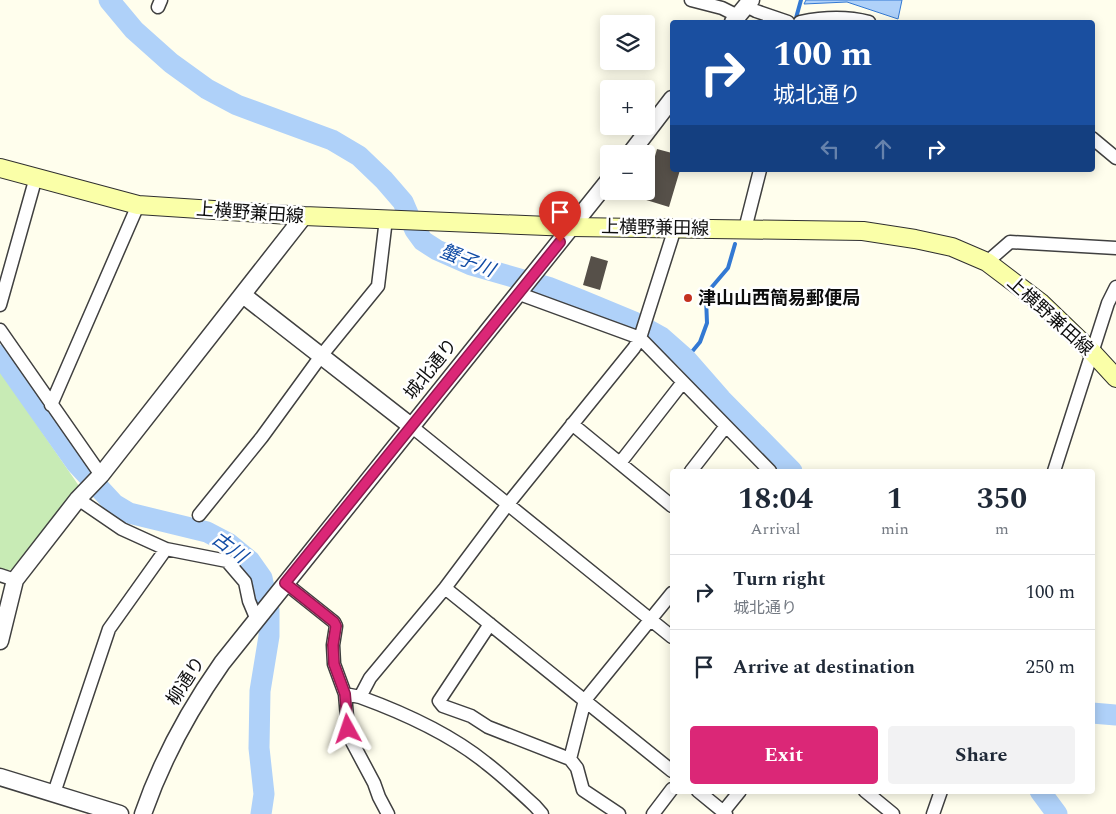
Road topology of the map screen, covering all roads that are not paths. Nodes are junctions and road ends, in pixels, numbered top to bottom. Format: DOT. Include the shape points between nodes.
graph roads {
  1 [pos="691,0"];
  2 [pos="722,4"];
  3 [pos="742,11"];
  4 [pos="782,20"];
  5 [pos="813,20"];
  6 [pos="862,20"];
  7 [pos="670,102"];
  8 [pos="1095,140"];
  9 [pos="637,145"];
  10 [pos="1116,158"];
  11 [pos="0,168"];
  12 [pos="759,172"];
  13 [pos="36,177"];
  14 [pos="600,191"];
  15 [pos="138,205"];
  16 [pos="304,216"];
  17 [pos="394,219"];
  18 [pos="572,227"];
  19 [pos="675,228"];
  20 [pos="744,229"];
  21 [pos="1116,248"];
  22 [pos="987,262"];
  23 [pos="1116,287"];
  24 [pos="519,291"];
  25 [pos="243,295"];
  26 [pos="0,305"];
  27 [pos="0,330"];
  28 [pos="640,338"];
  29 [pos="1093,353"];
  30 [pos="321,356"];
  31 [pos="1116,378"];
  32 [pos="684,382"];
  33 [pos="51,405"];
  34 [pos="572,424"];
  35 [pos="411,426"];
  36 [pos="726,426"];
  37 [pos="620,463"];
  38 [pos="692,469"];
  39 [pos="768,469"];
  40 [pos="1055,469"];
  41 [pos="101,474"];
  42 [pos="78,499"];
  43 [pos="670,499"];
  44 [pos="508,504"];
  45 [pos="199,515"];
  46 [pos="166,549"];
  47 [pos="7,577"];
  48 [pos="283,585"];
  49 [pos="445,588"];
  50 [pos="670,595"];
  51 [pos="257,618"];
  52 [pos="651,619"];
  53 [pos="490,624"];
  54 [pos="670,634"];
  55 [pos="0,641"];
  56 [pos="345,694"];
  57 [pos="360,697"];
  58 [pos="585,700"];
  59 [pos="570,759"];
  60 [pos="670,769"];
  61 [pos="0,777"];
  62 [pos="670,792"];
  63 [pos="54,793"];
  64 [pos="702,794"];
  65 [pos="738,794"];
  66 [pos="868,794"];
  67 [pos="940,794"];
  68 [pos="725,813"];
  69 [pos="120,814"];
  70 [pos="143,814"];
  71 [pos="388,814"];
  72 [pos="542,814"];
  73 [pos="619,814"];
  74 [pos="653,814"];
  75 [pos="893,814"];
  76 [pos="933,814"];
  1 -- 2 [label="street"];
  2 -- 3 [label="street"];
  3 -- 4 [label="street" via="756,11"];
  5 -- 6 [label="street" via="833,17"];
  7 -- 9 [label="street"];
  8 -- 10 [label="street"];
  11 -- 13 [label="main road, 上横野兼田線"];
  12 -- 20 [label="street"];
  13 -- 15 [label="main road, 上横野兼田線"];
  13 -- 26 [label="street"];
  14 -- 18 [label="street, 城北通り"];
  15 -- 16 [label="main road, 上横野兼田線"];
  15 -- 33 [label="street"];
  16 -- 17 [label="main road, 上横野兼田線"];
  16 -- 25 [label="street"];
  17 -- 18 [label="main road, 上横野兼田線"];
  17 -- 30 [label="street" via="378,286"];
  18 -- 19 [label="main road, 上横野兼田線"];
  18 -- 24 [label="street, 城北通り"];
  19 -- 20 [label="main road, 上横野兼田線"];
  19 -- 28 [label="street"];
  20 -- 22 [label="main road, 上横野兼田線" via="863,231 952,247"];
  21 -- 22 [label="street" via="1010,242"];
  22 -- 29 [label="main road, 上横野兼田線" via="1041,303"];
  23 -- 29 [label="street"];
  24 -- 28 [label="street"];
  24 -- 35 [label="street, 城北通り"];
  25 -- 30 [label="street"];
  25 -- 41 [label="street"];
  27 -- 33 [label="street"];
  28 -- 32 [label="street"];
  28 -- 34 [label="street"];
  29 -- 31 [label="main road, 上横野兼田線"];
  29 -- 40 [label="street"];
  30 -- 35 [label="street"];
  30 -- 45 [label="street"];
  32 -- 36 [label="street"];
  32 -- 37 [label="street"];
  33 -- 41 [label="street"];
  34 -- 37 [label="street"];
  34 -- 44 [label="street"];
  35 -- 44 [label="street"];
  35 -- 48 [label="street, 城北通り"];
  36 -- 38 [label="street"];
  36 -- 39 [label="street"];
  37 -- 43 [label="street"];
  41 -- 42 [label="street"];
  42 -- 46 [label="street" via="122,529"];
  42 -- 47 [label="street"];
  44 -- 49 [label="street"];
  44 -- 52 [label="street"];
  46 -- 51 [label="street" via="227,561 245,582"];
  46 -- 63 [label="street" via="109,629"];
  47 -- 55 [label="street"];
  48 -- 51 [label="street, 柳通り"];
  48 -- 56 [label="street" via="334,622 334,664"];
  49 -- 53 [label="street"];
  49 -- 57 [label="street" via="370,678"];
  50 -- 52 [label="street"];
  51 -- 70 [label="street, 柳通り" via="222,662 183,723 160,769"];
  52 -- 54 [label="street"];
  52 -- 58 [label="street"];
  53 -- 58 [label="street"];
  53 -- 59 [label="street" via="439,701 443,706 471,716 488,727"];
  56 -- 57 [label="street"];
  56 -- 71 [label="street" via="350,738"];
  57 -- 72 [label="street" via="396,710 465,748 487,763"];
  58 -- 59 [label="street"];
  58 -- 60 [label="street"];
  59 -- 73 [label="street" via="577,768 583,790"];
  61 -- 63 [label="street"];
  62 -- 74 [label="street"];
  63 -- 69 [label="street"];
  64 -- 68 [label="street"];
  65 -- 68 [label="street"];
  66 -- 75 [label="street"];
  67 -- 76 [label="street"];
}
